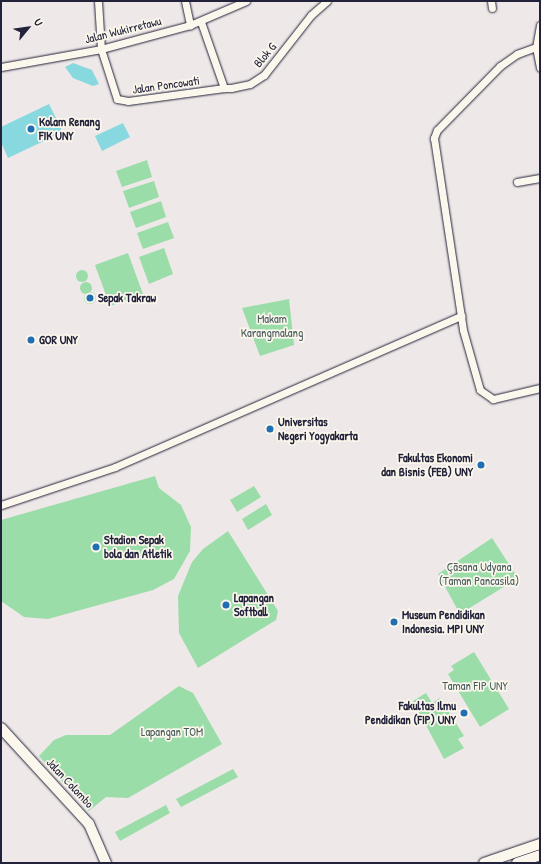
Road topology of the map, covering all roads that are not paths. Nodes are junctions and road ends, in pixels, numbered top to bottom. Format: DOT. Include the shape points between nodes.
graph roads {
  1 [pos="98,1"];
  2 [pos="185,1"];
  3 [pos="246,1"];
  4 [pos="327,1"];
  5 [pos="201,22"];
  6 [pos="190,25"];
  7 [pos="540,25"];
  8 [pos="536,47"];
  9 [pos="101,49"];
  10 [pos="1,67"];
  11 [pos="540,68"];
  12 [pos="224,88"];
  13 [pos="540,178"];
  14 [pos="517,182"];
  15 [pos="461,316"];
  16 [pos="540,388"];
  17 [pos="1,505"];
  18 [pos="1,728"];
  19 [pos="540,844"];
  20 [pos="540,855"];
  21 [pos="106,863"];
  22 [pos="484,863"];
  23 [pos="517,863"];
  1 -- 9 [label="street, Jalan Poncowati"];
  2 -- 6 [label="street"];
  3 -- 5 [label="street, Jalan Wukirretawu"];
  4 -- 12 [label="street, Blok G" via="311,15 264,75 250,84"];
  5 -- 6 [label="street, Jalan Wukirretawu"];
  5 -- 12 [label="street"];
  6 -- 9 [label="street, Jalan Wukirretawu"];
  7 -- 8 [label="street"];
  8 -- 11 [label="street"];
  8 -- 15 [label="street" via="517,54 500,66 434,134"];
  9 -- 10 [label="street, Jalan Wukirretawu"];
  9 -- 12 [label="street, Jalan Poncowati" via="119,100"];
  13 -- 14 [label="street"];
  15 -- 16 [label="street" via="480,390 486,397 493,399"];
  15 -- 17 [label="street" via="115,467"];
  18 -- 21 [label="main road, Jalan Colombo" via="89,824 98,836"];
  19 -- 22 [label="main road"];
  20 -- 23 [label="main road"];
}
